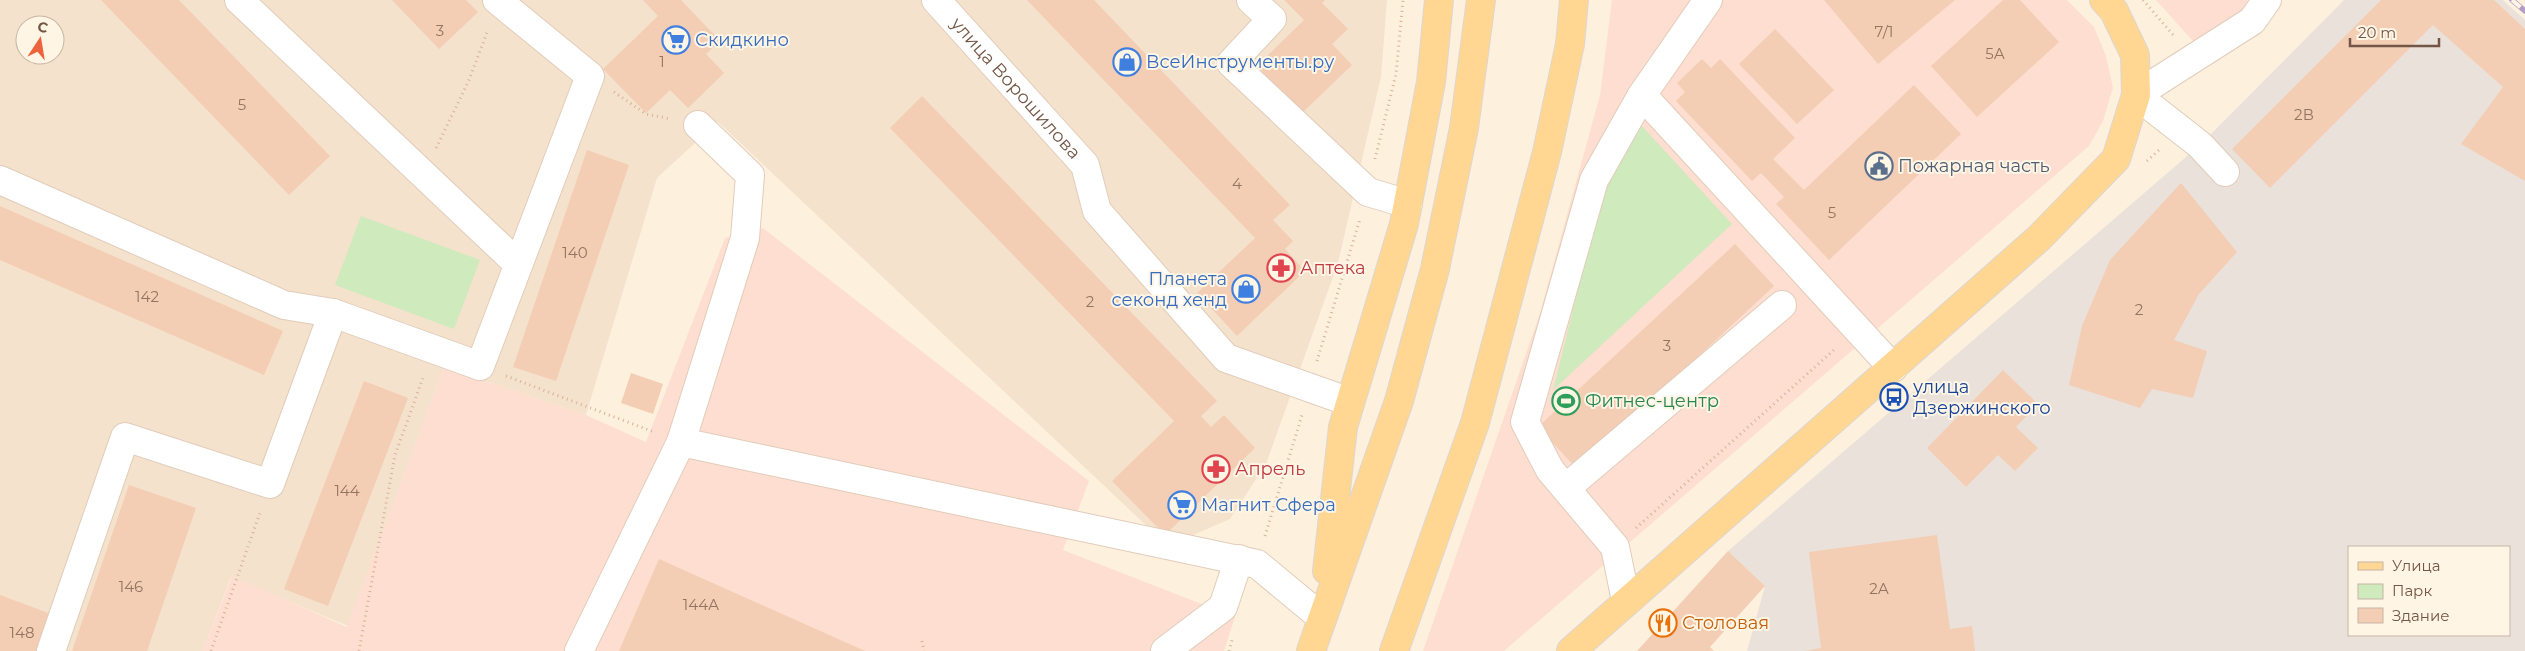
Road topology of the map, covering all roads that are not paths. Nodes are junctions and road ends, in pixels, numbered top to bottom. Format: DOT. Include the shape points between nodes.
graph roads {
  1 [pos="239,0"];
  2 [pos="936,0"];
  3 [pos="1251,0"];
  4 [pos="1439,0"];
  5 [pos="1481,0"];
  6 [pos="1574,0"];
  7 [pos="1708,0"];
  8 [pos="2104,0"];
  9 [pos="2267,0"];
  10 [pos="498,1"];
  11 [pos="1642,95"];
  12 [pos="2136,95"];
  13 [pos="698,125"];
  14 [pos="2225,172"];
  15 [pos="0,180"];
  16 [pos="1408,204"];
  17 [pos="518,264"];
  18 [pos="1782,305"];
  19 [pos="333,313"];
  20 [pos="1893,368"];
  21 [pos="1350,402"];
  22 [pos="681,442"];
  23 [pos="1566,488"];
  24 [pos="1248,561"];
  25 [pos="1626,601"];
  26 [pos="1321,617"];
  27 [pos="50,651"];
  28 [pos="579,651"];
  29 [pos="1164,651"];
  30 [pos="1311,651"];
  31 [pos="1394,651"];
  32 [pos="1571,651"];
  1 -- 17 [label="lane"];
  2 -- 21 [label="lane, улица Ворошилова" via="1085,165 1097,211 1226,358"];
  3 -- 16 [label="lane" via="1272,19 1231,62 1368,192"];
  4 -- 16 [label="main road" via="1431,82"];
  5 -- 26 [label="main road" via="1464,128 1435,268 1399,401"];
  6 -- 31 [label="main road" via="1570,44 1547,152 1475,423"];
  7 -- 11 [label="lane"];
  8 -- 12 [label="main road" via="2114,11 2135,55"];
  9 -- 12 [label="lane" via="2252,21"];
  10 -- 17 [label="lane" via="590,76"];
  11 -- 20 [label="lane"];
  11 -- 23 [label="lane" via="1594,180 1524,422 1550,470"];
  12 -- 14 [label="lane" via="2200,145"];
  12 -- 20 [label="main road" via="2116,159 2039,238"];
  13 -- 22 [label="lane" via="750,175 745,238"];
  15 -- 19 [label="lane" via="284,305"];
  16 -- 21 [label="main road"];
  17 -- 19 [label="lane" via="480,366"];
  18 -- 23 [label="lane"];
  19 -- 27 [label="lane" via="270,484 125,437"];
  20 -- 25 [label="main road"];
  21 -- 26 [label="main road" via="1343,427"];
  22 -- 24 [label="lane"];
  22 -- 28 [label="lane"];
  23 -- 25 [label="lane" via="1615,546"];
  24 -- 26 [label="lane"];
  24 -- 29 [label="lane" via="1223,607"];
  25 -- 32 [label="main road"];
  26 -- 30 [label="main road"];
}
